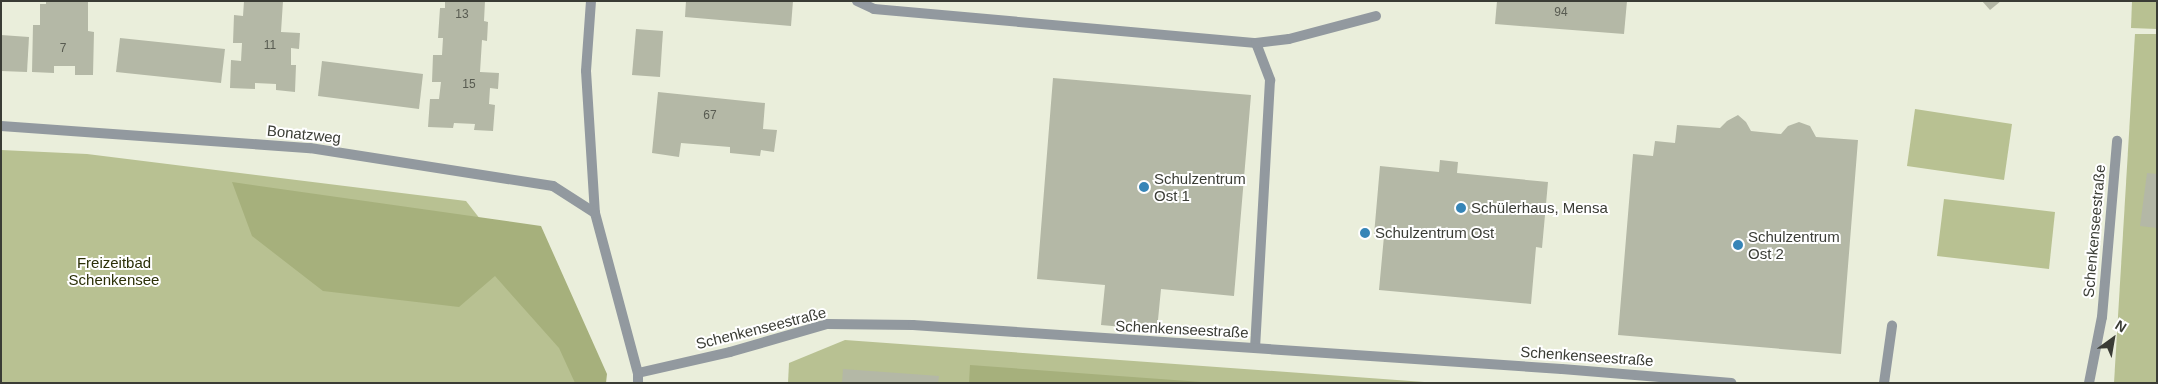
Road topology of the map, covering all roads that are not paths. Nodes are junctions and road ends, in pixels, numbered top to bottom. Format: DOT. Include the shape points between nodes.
graph roads {
  1 [pos="591,1"];
  2 [pos="857,1"];
  3 [pos="1376,16"];
  4 [pos="1256,44"];
  5 [pos="1,126"];
  6 [pos="2117,141"];
  7 [pos="595,212"];
  8 [pos="1892,326"];
  9 [pos="1255,348"];
  10 [pos="638,378"];
  11 [pos="1731,383"];
  12 [pos="1884,383"];
  13 [pos="2089,383"];
  1 -- 7 [label="street, Schenkenseestraße" via="586,71"];
  2 -- 4 [label="street" via="874,8"];
  3 -- 4 [label="street" via="1289,39"];
  4 -- 9 [label="street" via="1270,80"];
  5 -- 7 [label="street, Bonatzweg" via="310,148 553,186"];
  6 -- 13 [label="street, Schenkenseestraße" via="2102,318"];
  7 -- 10 [label="street, Schenkenseestraße"];
  8 -- 12 [label="street"];
  9 -- 10 [label="street, Schenkenseestraße" via="913,325 827,324"];
  9 -- 11 [label="street, Schenkenseestraße"];
}
